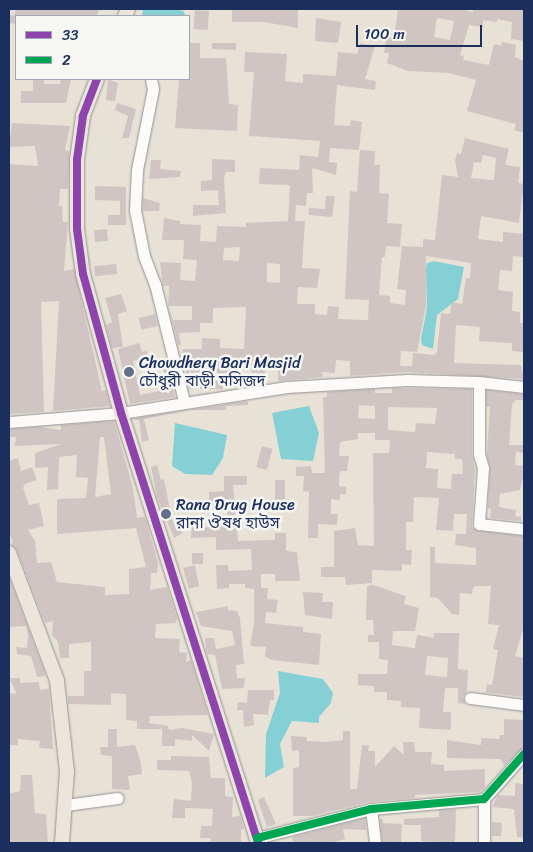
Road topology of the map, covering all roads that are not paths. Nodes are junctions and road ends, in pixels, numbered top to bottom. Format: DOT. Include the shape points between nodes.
graph roads {
  1 [pos="97,80"];
  2 [pos="151,80"];
  3 [pos="479,382"];
  4 [pos="524,387"];
  5 [pos="184,402"];
  6 [pos="121,413"];
  7 [pos="9,422"];
  8 [pos="524,529"];
  9 [pos="9,553"];
  10 [pos="470,698"];
  11 [pos="524,705"];
  12 [pos="524,754"];
  13 [pos="118,798"];
  14 [pos="484,799"];
  15 [pos="66,805"];
  16 [pos="371,809"];
  17 [pos="258,840"];
  18 [pos="62,843"];
  19 [pos="375,843"];
  20 [pos="484,843"];
  1 -- 6 [label="main road" via="83,116 79,145 77,228 88,295"];
  2 -- 5 [label="street" via="153,89 137,170 135,210 144,256 155,284"];
  3 -- 4 [label="street"];
  3 -- 5 [label="street" via="407,380 287,387"];
  3 -- 8 [label="street" via="479,454 483,468 479,524"];
  5 -- 6 [label="street"];
  6 -- 7 [label="street"];
  6 -- 17 [label="main road"];
  9 -- 15 [label="main road" via="57,681 67,771"];
  10 -- 11 [label="street"];
  12 -- 14 [label="street"];
  13 -- 15 [label="street"];
  14 -- 16 [label="street"];
  14 -- 20 [label="street"];
  15 -- 18 [label="main road"];
  16 -- 17 [label="street"];
  16 -- 19 [label="street"];
}
